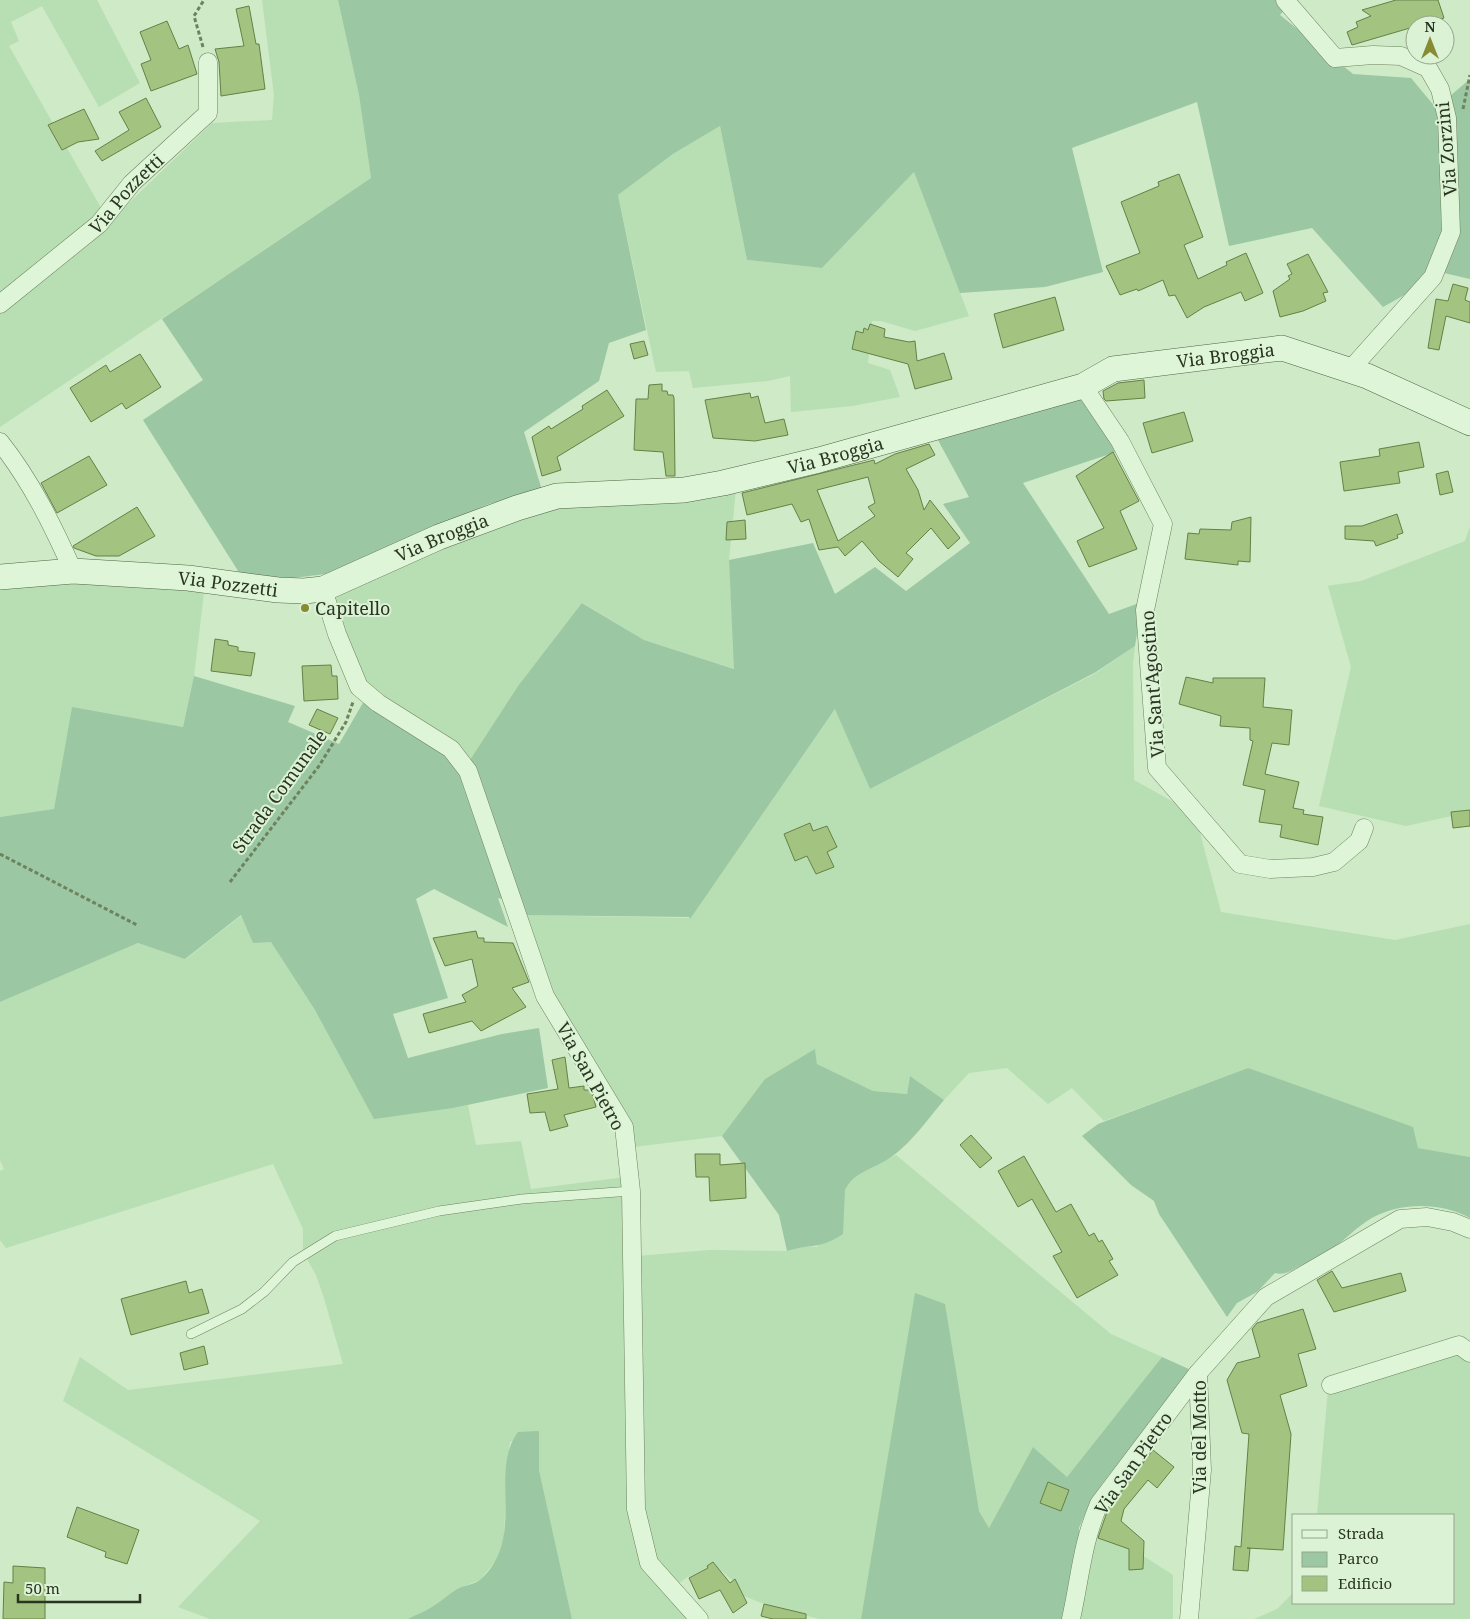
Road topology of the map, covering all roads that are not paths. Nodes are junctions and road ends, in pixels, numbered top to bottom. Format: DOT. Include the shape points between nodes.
graph roads {
  1 [pos="1285,0"];
  2 [pos="208,62"];
  3 [pos="0,304"];
  4 [pos="1350,370"];
  5 [pos="1082,386"];
  6 [pos="1470,423"];
  7 [pos="0,442"];
  8 [pos="73,571"];
  9 [pos="0,578"];
  10 [pos="324,589"];
  11 [pos="1364,828"];
  12 [pos="631,1190"];
  13 [pos="1470,1229"];
  14 [pos="191,1334"];
  15 [pos="1470,1354"];
  16 [pos="1198,1374"];
  17 [pos="1331,1385"];
  18 [pos="700,1619"];
  19 [pos="1070,1619"];
  20 [pos="1189,1619"];
  1 -- 4 [label="street, Via Zorzini" via="1335,58 1373,54 1401,56 1428,68 1440,89 1447,118 1452,232 1433,277"];
  2 -- 3 [label="street, Via Pozzetti" via="208,113 132,183 99,224"];
  4 -- 5 [label="street, Via Broggia" via="1282,348 1113,369"];
  4 -- 6 [label="street, Via Broggia"];
  5 -- 10 [label="street, Via Broggia" via="819,460 723,483 684,490 556,496 439,537"];
  5 -- 11 [label="street, Via Sant'Agostino" via="1120,442 1163,524 1144,610 1157,768 1240,864 1270,869 1313,867 1334,862 1359,841"];
  7 -- 8 [label="street" via="14,459 54,529"];
  8 -- 9 [label="street, Via Pozzetti"];
  8 -- 10 [label="street, Via Pozzetti" via="188,578 278,590"];
  10 -- 12 [label="street, Via San Pietro" via="337,634 359,687 378,703 451,749 468,771 545,996 624,1127"];
  12 -- 14 [label="lane" via="522,1199 439,1211 335,1236 293,1262 242,1309"];
  12 -- 18 [label="street, Via San Pietro" via="636,1509 649,1563"];
  13 -- 16 [label="street, Via del Motto" via="1427,1217 1400,1220 1266,1297"];
  15 -- 17 [label="street" via="1459,1345"];
  16 -- 19 [label="street, Via San Pietro" via="1099,1504 1079,1566"];
  16 -- 20 [label="street, Via del Motto" via="1202,1470"];
}
